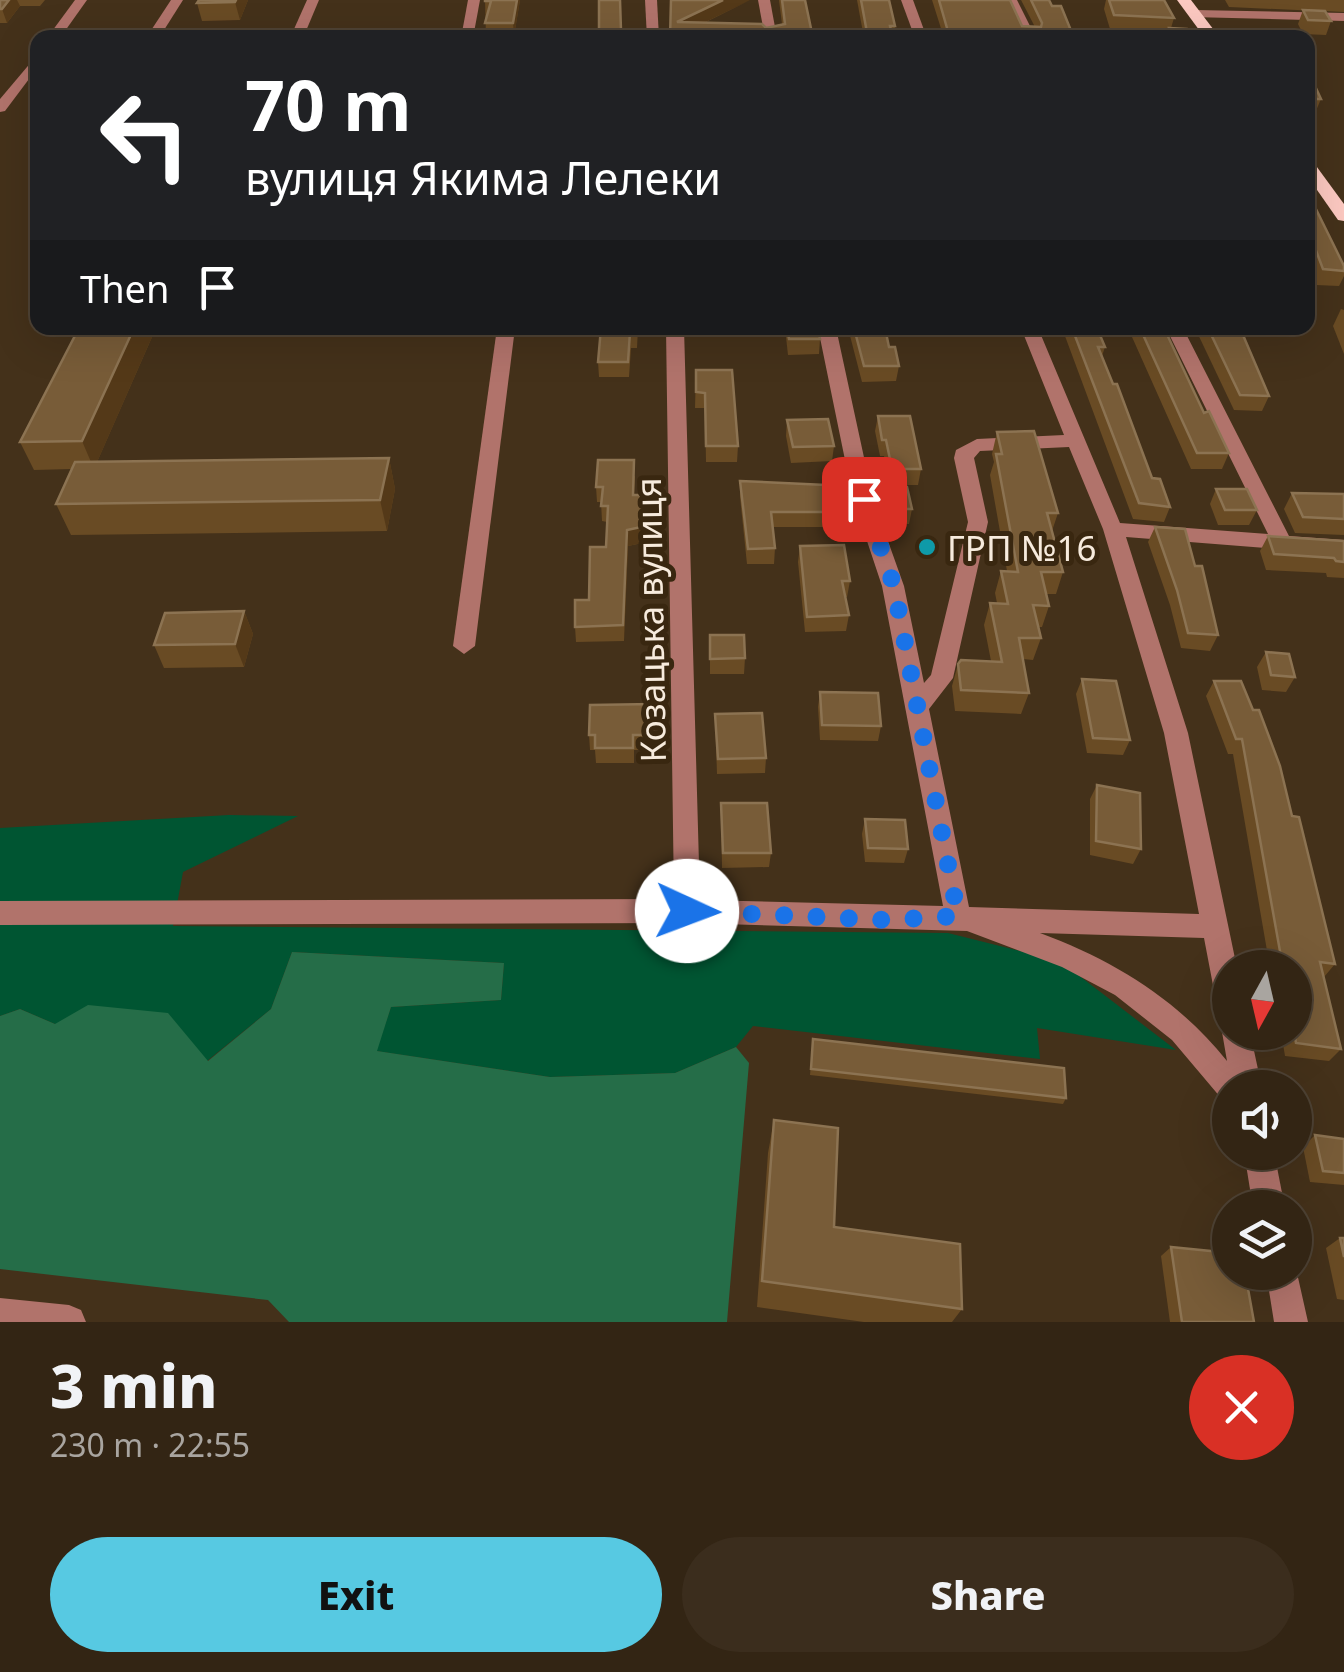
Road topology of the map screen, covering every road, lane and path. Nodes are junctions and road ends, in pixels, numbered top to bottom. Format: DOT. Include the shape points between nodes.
graph roads {
  1 [pos="82,0"];
  2 [pos="177,0"];
  3 [pos="312,0"];
  4 [pos="474,0"];
  5 [pos="651,0"];
  6 [pos="764,0"];
  7 [pos="907,0"];
  8 [pos="1011,0"];
  9 [pos="1184,0"];
  10 [pos="1304,0"];
  11 [pos="1195,14"];
  12 [pos="1322,16"];
  13 [pos="1344,17"];
  14 [pos="59,30"];
  15 [pos="157,30"];
  16 [pos="299,30"];
  17 [pos="468,30"];
  18 [pos="653,30"];
  19 [pos="770,30"];
  20 [pos="918,30"];
  21 [pos="1026,30"];
  22 [pos="1207,30"];
  23 [pos="30,68"];
  24 [pos="30,79"];
  25 [pos="21,80"];
  26 [pos="0,108"];
  27 [pos="1315,176"];
  28 [pos="1344,216"];
  29 [pos="505,335"];
  30 [pos="675,335"];
  31 [pos="829,335"];
  32 [pos="1032,335"];
  33 [pos="1178,335"];
  34 [pos="1076,441"];
  35 [pos="1113,529"];
  36 [pos="1282,542"];
  37 [pos="1344,547"];
  38 [pos="464,646"];
  39 [pos="919,704"];
  40 [pos="687,911"];
  41 [pos="0,913"];
  42 [pos="958,916"];
  43 [pos="1216,926"];
  44 [pos="1220,950"];
  45 [pos="1215,1070"];
  46 [pos="1285,1290"];
  47 [pos="0,1314"];
  48 [pos="70,1322"];
  49 [pos="1291,1322"];
  1 -- 14 [label="street"];
  2 -- 15 [label="street"];
  3 -- 16 [label="street"];
  4 -- 17 [label="street"];
  5 -- 18 [label="street"];
  6 -- 19 [label="street"];
  7 -- 20 [label="street"];
  8 -- 21 [label="street"];
  9 -- 11 [label="main road"];
  10 -- 12 [label="street"];
  11 -- 12 [label="street"];
  11 -- 22 [label="main road"];
  12 -- 13 [label="street"];
  23 -- 25 [label="street"];
  24 -- 25 [label="street"];
  25 -- 26 [label="street"];
  27 -- 28 [label="main road"];
  29 -- 38 [label="street"];
  30 -- 40 [label="street, Козацька вулиця"];
  31 -- 39 [label="street"];
  32 -- 34 [label="street"];
  33 -- 36 [label="street"];
  34 -- 35 [label="street"];
  34 -- 39 [label="street" via="966,450 978,522 942,678"];
  35 -- 36 [label="street"];
  35 -- 43 [label="street" via="1176,733"];
  36 -- 37 [label="street"];
  39 -- 42 [label="street"];
  40 -- 41 [label="street"];
  40 -- 42 [label="street" via="887,920"];
  42 -- 43 [label="street"];
  42 -- 45 [label="street" via="1057,949 1112,978 1174,1023"];
  43 -- 44 [label="street"];
  46 -- 49 [label="street"];
  47 -- 48 [label="street"];
}
